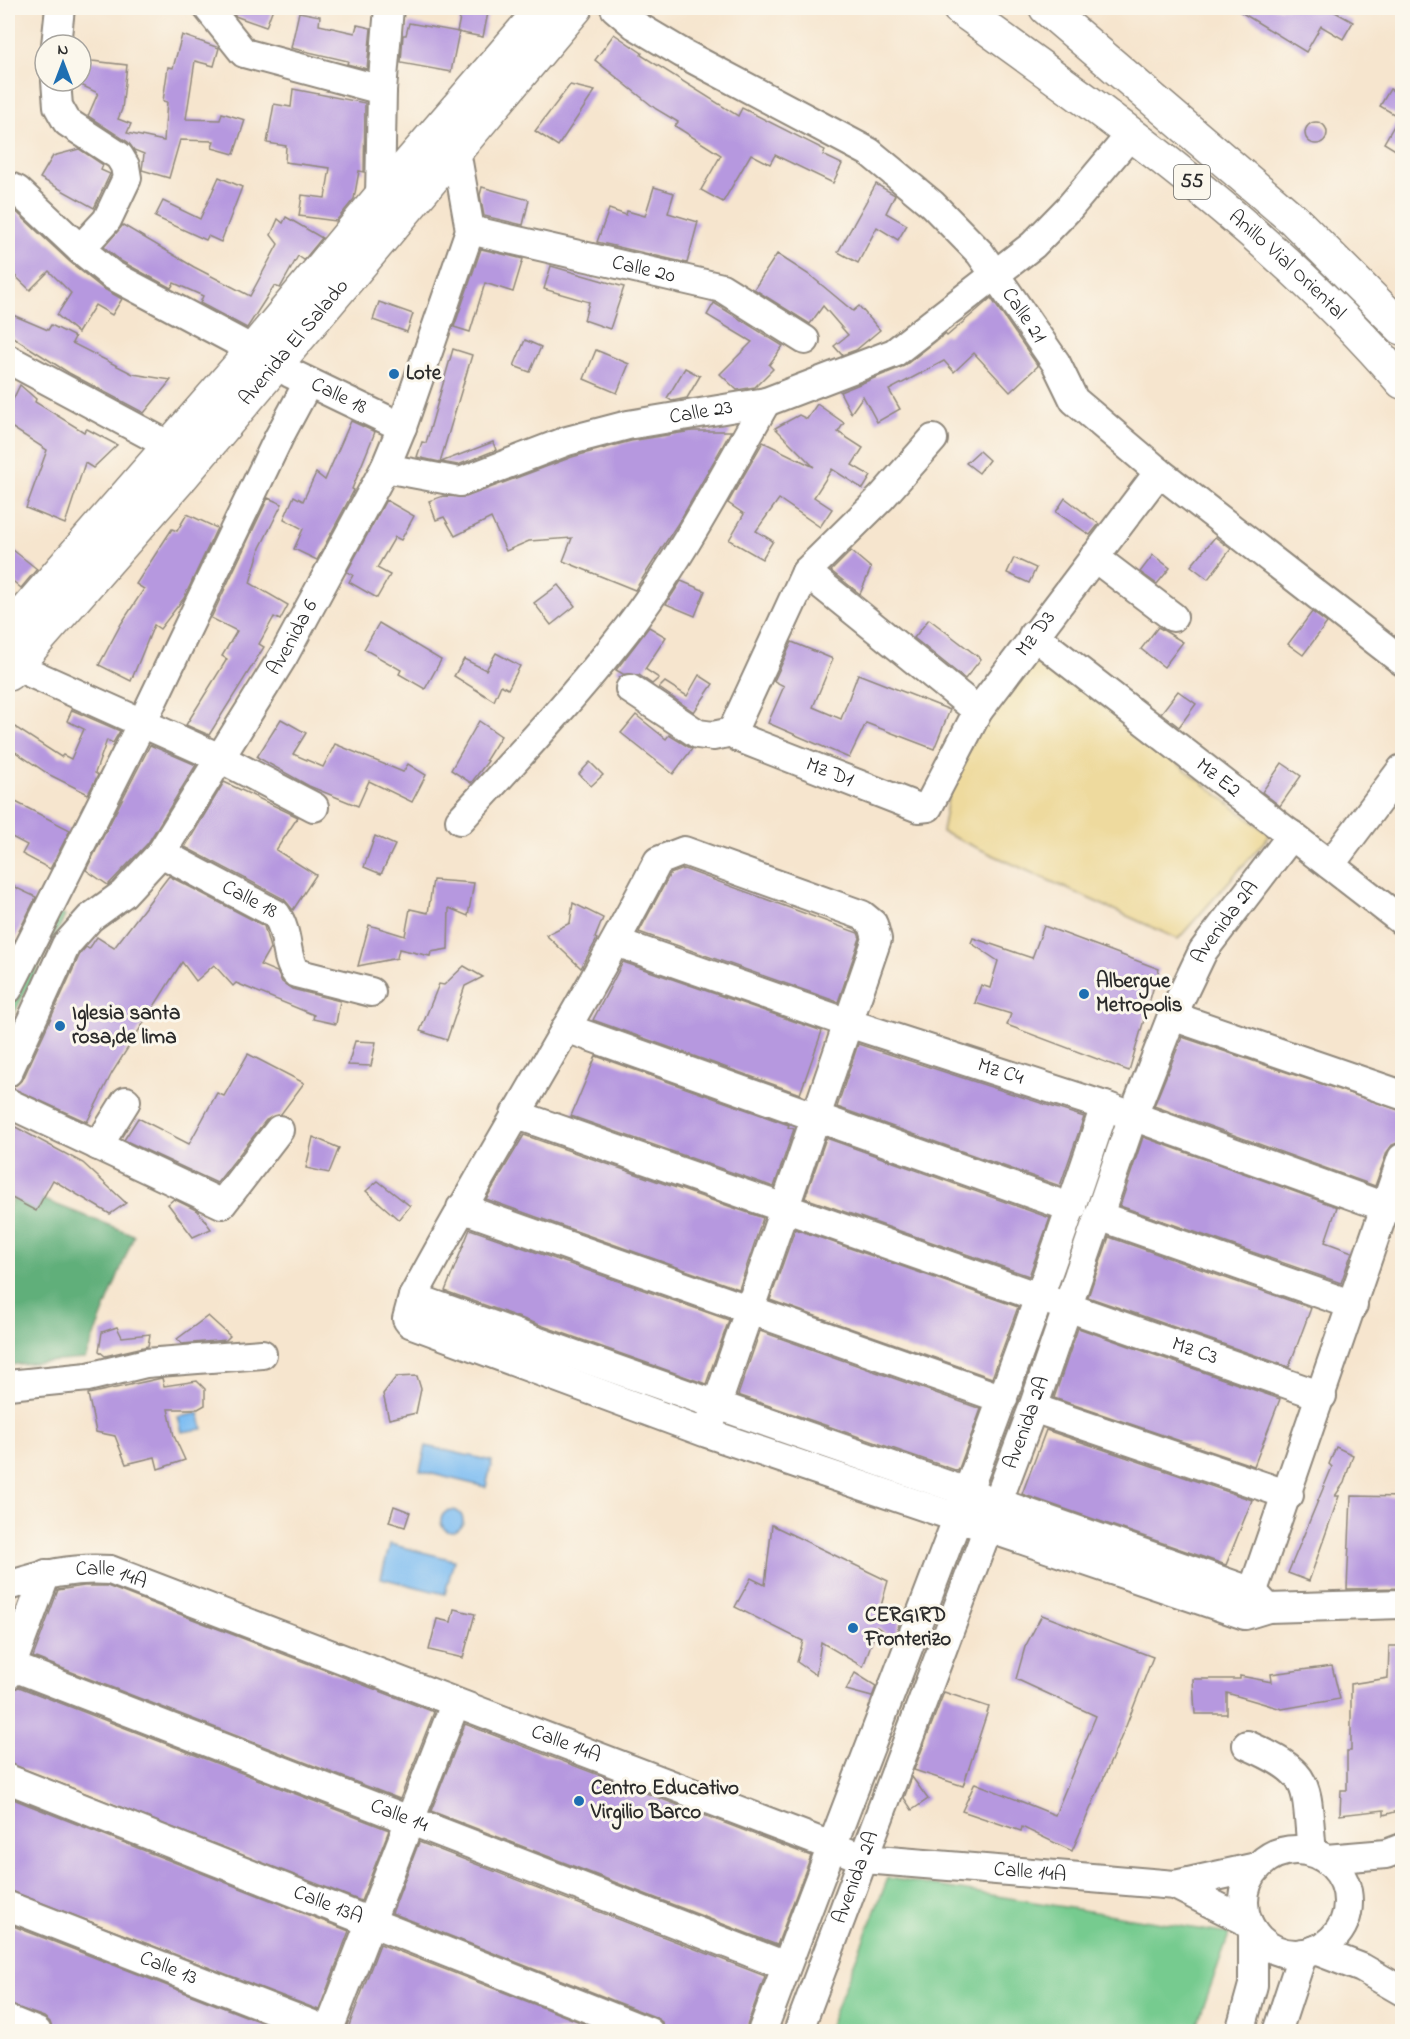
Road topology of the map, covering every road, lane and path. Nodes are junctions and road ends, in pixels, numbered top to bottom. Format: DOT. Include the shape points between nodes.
graph roads {
  1 [pos="60,8"];
  2 [pos="208,8"];
  3 [pos="389,8"];
  4 [pos="543,8"];
  5 [pos="576,8"];
  6 [pos="615,8"];
  7 [pos="959,8"];
  8 [pos="1046,8"];
  9 [pos="57,33"];
  10 [pos="382,90"];
  11 [pos="57,93"];
  12 [pos="1132,133"];
  13 [pos="456,151"];
  14 [pos="8,186"];
  15 [pos="380,196"];
  16 [pos="470,230"];
  17 [pos="80,249"];
  18 [pos="995,276"];
  19 [pos="1402,328"];
  20 [pos="805,340"];
  21 [pos="265,357"];
  22 [pos="8,359"];
  23 [pos="1402,382"];
  24 [pos="308,383"];
  25 [pos="766,402"];
  26 [pos="402,427"];
  27 [pos="933,439"];
  28 [pos="170,446"];
  29 [pos="385,468"];
  30 [pos="1159,471"];
  31 [pos="1094,556"];
  32 [pos="806,572"];
  33 [pos="1173,616"];
  34 [pos="8,631"];
  35 [pos="1033,635"];
  36 [pos="1402,661"];
  37 [pos="11,670"];
  38 [pos="630,688"];
  39 [pos="978,711"];
  40 [pos="142,723"];
  41 [pos="732,732"];
  42 [pos="220,758"];
  43 [pos="1402,769"];
  44 [pos="314,807"];
  45 [pos="928,807"];
  46 [pos="460,820"];
  47 [pos="1292,835"];
  48 [pos="161,853"];
  49 [pos="1330,865"];
  50 [pos="52,900"];
  51 [pos="90,918"];
  52 [pos="1402,921"];
  53 [pos="616,942"];
  54 [pos="8,989"];
  55 [pos="371,992"];
  56 [pos="1172,1016"];
  57 [pos="848,1023"];
  58 [pos="566,1028"];
  59 [pos="8,1072"];
  60 [pos="1402,1095"];
  61 [pos="126,1101"];
  62 [pos="8,1103"];
  63 [pos="1105,1106"];
  64 [pos="515,1114"];
  65 [pos="816,1114"];
  66 [pos="1133,1116"];
  67 [pos="279,1130"];
  68 [pos="98,1146"];
  69 [pos="1402,1158"];
  70 [pos="784,1207"];
  71 [pos="1385,1207"];
  72 [pos="460,1208"];
  73 [pos="1072,1208"];
  74 [pos="1099,1216"];
  75 [pos="1041,1296"];
  76 [pos="1068,1305"];
  77 [pos="1353,1305"];
  78 [pos="749,1309"];
  79 [pos="262,1354"];
  80 [pos="8,1384"];
  81 [pos="1322,1396"];
  82 [pos="1003,1400"];
  83 [pos="1033,1408"];
  84 [pos="711,1420"];
  85 [pos="970,1491"];
  86 [pos="1289,1495"];
  87 [pos="992,1515"];
  88 [pos="959,1518"];
  89 [pos="46,1574"];
  90 [pos="8,1586"];
  91 [pos="1402,1604"];
  92 [pos="1255,1605"];
  93 [pos="900,1668"];
  94 [pos="9,1670"];
  95 [pos="931,1679"];
  96 [pos="455,1704"];
  97 [pos="1247,1745"];
  98 [pos="8,1779"];
  99 [pos="410,1820"];
  100 [pos="831,1846"];
  101 [pos="1402,1848"];
  102 [pos="1319,1855"];
  103 [pos="865,1858"];
  104 [pos="1257,1867"];
  105 [pos="1174,1885"];
  106 [pos="8,1906"];
  107 [pos="371,1922"];
  108 [pos="1251,1927"];
  109 [pos="1309,1951"];
  110 [pos="786,1966"];
  111 [pos="1402,1991"];
  112 [pos="8,2020"];
  113 [pos="37,2031"];
  114 [pos="329,2031"];
  115 [pos="649,2031"];
  116 [pos="762,2031"];
  117 [pos="798,2031"];
  118 [pos="1240,2031"];
  119 [pos="1277,2031"];
  1 -- 9 [label="street"];
  2 -- 10 [label="street" via="244,53"];
  3 -- 10 [label="street"];
  4 -- 15 [label="main road, Avenida El Salado"];
  5 -- 13 [label="main road, Avenida El Salado"];
  6 -- 18 [label="street, Calle 21" via="682,53 869,152 932,204 980,253"];
  7 -- 12 [label="main road, Anillo Vial Oriental / 55"];
  8 -- 19 [label="main road, Anillo Vial Oriental / 55" via="1294,220"];
  10 -- 15 [label="street"];
  11 -- 17 [label="street" via="58,106 67,122 119,156 127,178 107,220"];
  12 -- 18 [label="street, Calle 23" via="1069,208"];
  12 -- 23 [label="main road, Anillo Vial Oriental / 55" via="1273,249 1356,328"];
  13 -- 16 [label="street, Avenida 6"];
  13 -- 21 [label="main road, Avenida El Salado"];
  14 -- 17 [label="street, Calle 18"];
  15 -- 21 [label="main road, Avenida El Salado"];
  16 -- 20 [label="street, Calle 20" via="722,288"];
  16 -- 26 [label="street, Avenida 6"];
  17 -- 21 [label="street, Calle 18" via="112,275"];
  18 -- 25 [label="street, Calle 23" via="894,353"];
  18 -- 30 [label="street, Calle 21" via="1056,363 1074,400"];
  21 -- 24 [label="street, Calle 18"];
  21 -- 28 [label="main road, Avenida El Salado"];
  21 -- 37 [label="main road, Avenida El Salado"];
  22 -- 28 [label="street"];
  24 -- 26 [label="street, Calle 18"];
  24 -- 40 [label="street"];
  25 -- 29 [label="street, Calle 23" via="628,425 578,438 460,482"];
  25 -- 46 [label="street" via="722,482 618,641"];
  26 -- 29 [label="street, Avenida 6"];
  27 -- 32 [label="street" via="882,497"];
  28 -- 34 [label="main road, Avenida El Salado"];
  29 -- 42 [label="street, Avenida 6" via="285,655"];
  30 -- 31 [label="street, Mz D3"];
  30 -- 36 [label="street, Calle 21"];
  31 -- 33 [label="street"];
  31 -- 35 [label="street, Mz D3"];
  32 -- 39 [label="street"];
  32 -- 41 [label="street"];
  35 -- 39 [label="street, Mz D3"];
  35 -- 47 [label="street, Mz E2"];
  37 -- 40 [label="street"];
  38 -- 41 [label="street" via="698,734"];
  39 -- 45 [label="street, Mz D3"];
  40 -- 42 [label="street"];
  40 -- 50 [label="street"];
  41 -- 45 [label="street, Mz D1" via="908,804"];
  42 -- 44 [label="street"];
  42 -- 48 [label="street, Avenida 6"];
  43 -- 49 [label="street"];
  47 -- 49 [label="street, Mz E2"];
  47 -- 56 [label="street, Avenida 2A" via="1203,951"];
  48 -- 51 [label="street, Avenida 6" via="123,894"];
  48 -- 55 [label="street, Calle 18" via="276,914 285,928 290,966 296,973"];
  49 -- 52 [label="street, Mz E2"];
  50 -- 51 [label="street"];
  50 -- 54 [label="street"];
  51 -- 59 [label="street, Avenida 6" via="66,945"];
  53 -- 57 [label="street, Mz C4"];
  53 -- 57 [label="street" via="658,861 684,851 862,915 873,924 877,939"];
  53 -- 58 [label="street"];
  56 -- 60 [label="street"];
  56 -- 66 [label="street, Avenida 2A"];
  57 -- 63 [label="street, Mz C4"];
  57 -- 65 [label="street"];
  58 -- 64 [label="street"];
  58 -- 65 [label="street"];
  61 -- 68 [label="street"];
  62 -- 68 [label="street"];
  63 -- 66 [label="street, Mz C4"];
  63 -- 73 [label="street, Avenida 2A"];
  64 -- 70 [label="street, Mz C3"];
  64 -- 72 [label="street"];
  65 -- 70 [label="street"];
  65 -- 73 [label="street"];
  66 -- 71 [label="street, Mz C4"];
  66 -- 74 [label="street, Avenida 2A"];
  67 -- 68 [label="street" via="222,1204"];
  69 -- 71 [label="street"];
  70 -- 75 [label="street, Mz C3"];
  70 -- 78 [label="street"];
  71 -- 77 [label="street"];
  72 -- 78 [label="street"];
  72 -- 84 [label="street" via="413,1297"];
  73 -- 75 [label="street, Avenida 2A"];
  74 -- 76 [label="street, Avenida 2A"];
  74 -- 77 [label="street"];
  75 -- 76 [label="street, Mz C3"];
  75 -- 82 [label="street, Avenida 2A"];
  76 -- 81 [label="street, Mz C3"];
  76 -- 83 [label="street, Avenida 2A"];
  77 -- 81 [label="street"];
  78 -- 82 [label="street"];
  78 -- 84 [label="street"];
  79 -- 80 [label="street" via="146,1363 88,1377"];
  81 -- 86 [label="street"];
  82 -- 85 [label="street, Avenida 2A"];
  83 -- 86 [label="street"];
  83 -- 87 [label="street, Avenida 2A"];
  84 -- 85 [label="street"];
  84 -- 88 [label="street"];
  85 -- 87 [label="street"];
  85 -- 88 [label="street, Avenida 2A"];
  86 -- 92 [label="street"];
  87 -- 88 [label="street"];
  87 -- 92 [label="street"];
  87 -- 95 [label="street, Avenida 2A"];
  88 -- 93 [label="street, Avenida 2A"];
  89 -- 90 [label="street, Calle 14A"];
  89 -- 94 [label="street"];
  89 -- 96 [label="street, Calle 14A" via="82,1568 110,1570"];
  91 -- 92 [label="street"];
  93 -- 95 [label="street"];
  93 -- 100 [label="street, Avenida 2A"];
  94 -- 99 [label="street, Calle 14"];
  95 -- 103 [label="street, Avenida 2A"];
  96 -- 99 [label="street"];
  96 -- 100 [label="street, Calle 14A"];
  97 -- 102 [label="street" via="1283,1761 1303,1780"];
  98 -- 107 [label="street, Calle 13A"];
  99 -- 107 [label="street"];
  99 -- 110 [label="street, Calle 14"];
  100 -- 103 [label="street, Calle 14A"];
  100 -- 110 [label="street, Avenida 2A"];
  101 -- 102 [label="street" via="1386,1854"];
  102 -- 104 [label="street" via="1297,1850 1282,1852"];
  102 -- 109 [label="street" via="1344,1883 1348,1899 1340,1930 1329,1942"];
  103 -- 105 [label="street, Calle 14A"];
  103 -- 117 [label="street, Avenida 2A"];
  104 -- 105 [label="street, Calle 14A"];
  104 -- 108 [label="street" via="1245,1893"];
  105 -- 108 [label="street, Calle 14A"];
  106 -- 114 [label="street, Calle 13"];
  107 -- 114 [label="street"];
  107 -- 115 [label="street, Calle 13A"];
  108 -- 109 [label="street" via="1275,1949"];
  108 -- 118 [label="street" via="1253,1985"];
  109 -- 111 [label="street" via="1362,1968"];
  109 -- 119 [label="street"];
  110 -- 116 [label="street, Avenida 2A"];
  112 -- 113 [label="street"];
}
